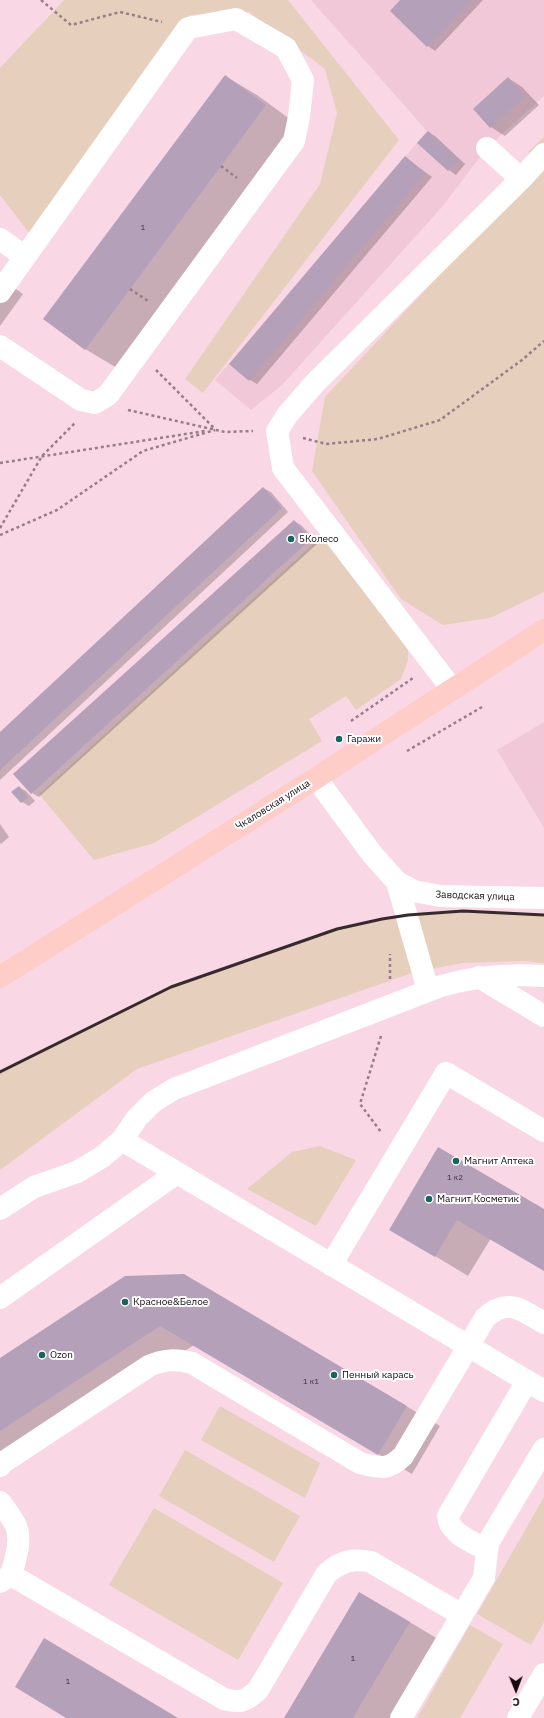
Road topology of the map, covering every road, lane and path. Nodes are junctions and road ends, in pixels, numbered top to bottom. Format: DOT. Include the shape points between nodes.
graph roads {
  1 [pos="41,0"];
  2 [pos="188,28"];
  3 [pos="487,148"];
  4 [pos="544,154"];
  5 [pos="521,179"];
  6 [pos="0,239"];
  7 [pos="25,257"];
  8 [pos="0,292"];
  9 [pos="544,341"];
  10 [pos="0,346"];
  11 [pos="139,353"];
  12 [pos="95,403"];
  13 [pos="215,429"];
  14 [pos="277,431"];
  15 [pos="42,456"];
  16 [pos="0,463"];
  17 [pos="0,528"];
  18 [pos="0,536"];
  19 [pos="544,630"];
  20 [pos="433,665"];
  21 [pos="452,689"];
  22 [pos="482,707"];
  23 [pos="351,721"];
  24 [pos="442,730"];
  25 [pos="316,778"];
  26 [pos="397,882"];
  27 [pos="544,898"];
  28 [pos="389,949"];
  29 [pos="544,976"];
  30 [pos="0,977"];
  31 [pos="479,977"];
  32 [pos="428,990"];
  33 [pos="376,1010"];
  34 [pos="544,1016"];
  35 [pos="544,1131"];
  36 [pos="122,1140"];
  37 [pos="398,1153"];
  38 [pos="178,1173"];
  39 [pos="0,1210"];
  40 [pos="331,1265"];
  41 [pos="0,1298"];
  42 [pos="544,1323"];
  43 [pos="468,1346"];
  44 [pos="535,1386"];
  45 [pos="544,1449"];
  46 [pos="0,1466"];
  47 [pos="0,1502"];
  48 [pos="487,1550"];
  49 [pos="5,1579"];
  50 [pos="462,1615"];
  51 [pos="544,1674"];
  52 [pos="401,1718"];
  53 [pos="518,1718"];
  1 -- 2 [label="path" via="71,25 120,12"];
  2 -- 7 [label="street"];
  2 -- 11 [label="street" via="236,19 286,48 302,80 299,116 294,141"];
  3 -- 5 [label="street"];
  4 -- 5 [label="street"];
  5 -- 14 [label="street" via="314,383"];
  6 -- 7 [label="street"];
  7 -- 8 [label="street"];
  9 -- 14 [label="path" via="440,420 378,439 326,444"];
  10 -- 12 [label="street" via="81,400"];
  11 -- 12 [label="street" via="108,395"];
  11 -- 13 [label="path"];
  12 -- 13 [label="path"];
  12 -- 15 [label="path"];
  13 -- 14 [label="path" via="225,432"];
  13 -- 15 [label="path"];
  13 -- 18 [label="path" via="143,451 57,510"];
  14 -- 20 [label="street" via="283,468"];
  15 -- 16 [label="path"];
  15 -- 17 [label="path"];
  19 -- 21 [label="main road, Чкаловская улица"];
  20 -- 21 [label="street"];
  20 -- 23 [label="path"];
  21 -- 25 [label="main road, Чкаловская улица"];
  22 -- 24 [label="path"];
  25 -- 26 [label="street, Заводская улица" via="372,854"];
  25 -- 30 [label="main road, Чкаловская улица"];
  26 -- 27 [label="street, Заводская улица" via="414,891 440,896"];
  26 -- 32 [label="street"];
  28 -- 33 [label="path" via="389,987"];
  29 -- 31 [label="street"];
  31 -- 32 [label="street"];
  31 -- 34 [label="street"];
  32 -- 33 [label="street"];
  33 -- 36 [label="street" via="174,1089 153,1102 137,1118"];
  33 -- 37 [label="path" via="384,1027 360,1104"];
  35 -- 37 [label="street" via="446,1073"];
  36 -- 38 [label="street"];
  36 -- 39 [label="street" via="102,1157 77,1172 34,1186"];
  37 -- 40 [label="street"];
  38 -- 40 [label="street"];
  38 -- 41 [label="street"];
  40 -- 43 [label="street"];
  42 -- 43 [label="street" via="520,1309 510,1306 500,1308 485,1318"];
  43 -- 44 [label="street"];
  43 -- 46 [label="street" via="403,1456 394,1465 381,1468 360,1463 192,1363 178,1360 149,1366"];
  44 -- 48 [label="street" via="448,1516 450,1526 456,1532"];
  45 -- 48 [label="street" via="489,1541"];
  47 -- 49 [label="street" via="16,1526 18,1537 16,1558"];
  48 -- 50 [label="street" via="484,1578"];
  49 -- 50 [label="street" via="224,1699 237,1702 249,1699 258,1690 327,1573 346,1561 358,1559 371,1562"];
  50 -- 52 [label="street"];
  51 -- 53 [label="street"];
}
